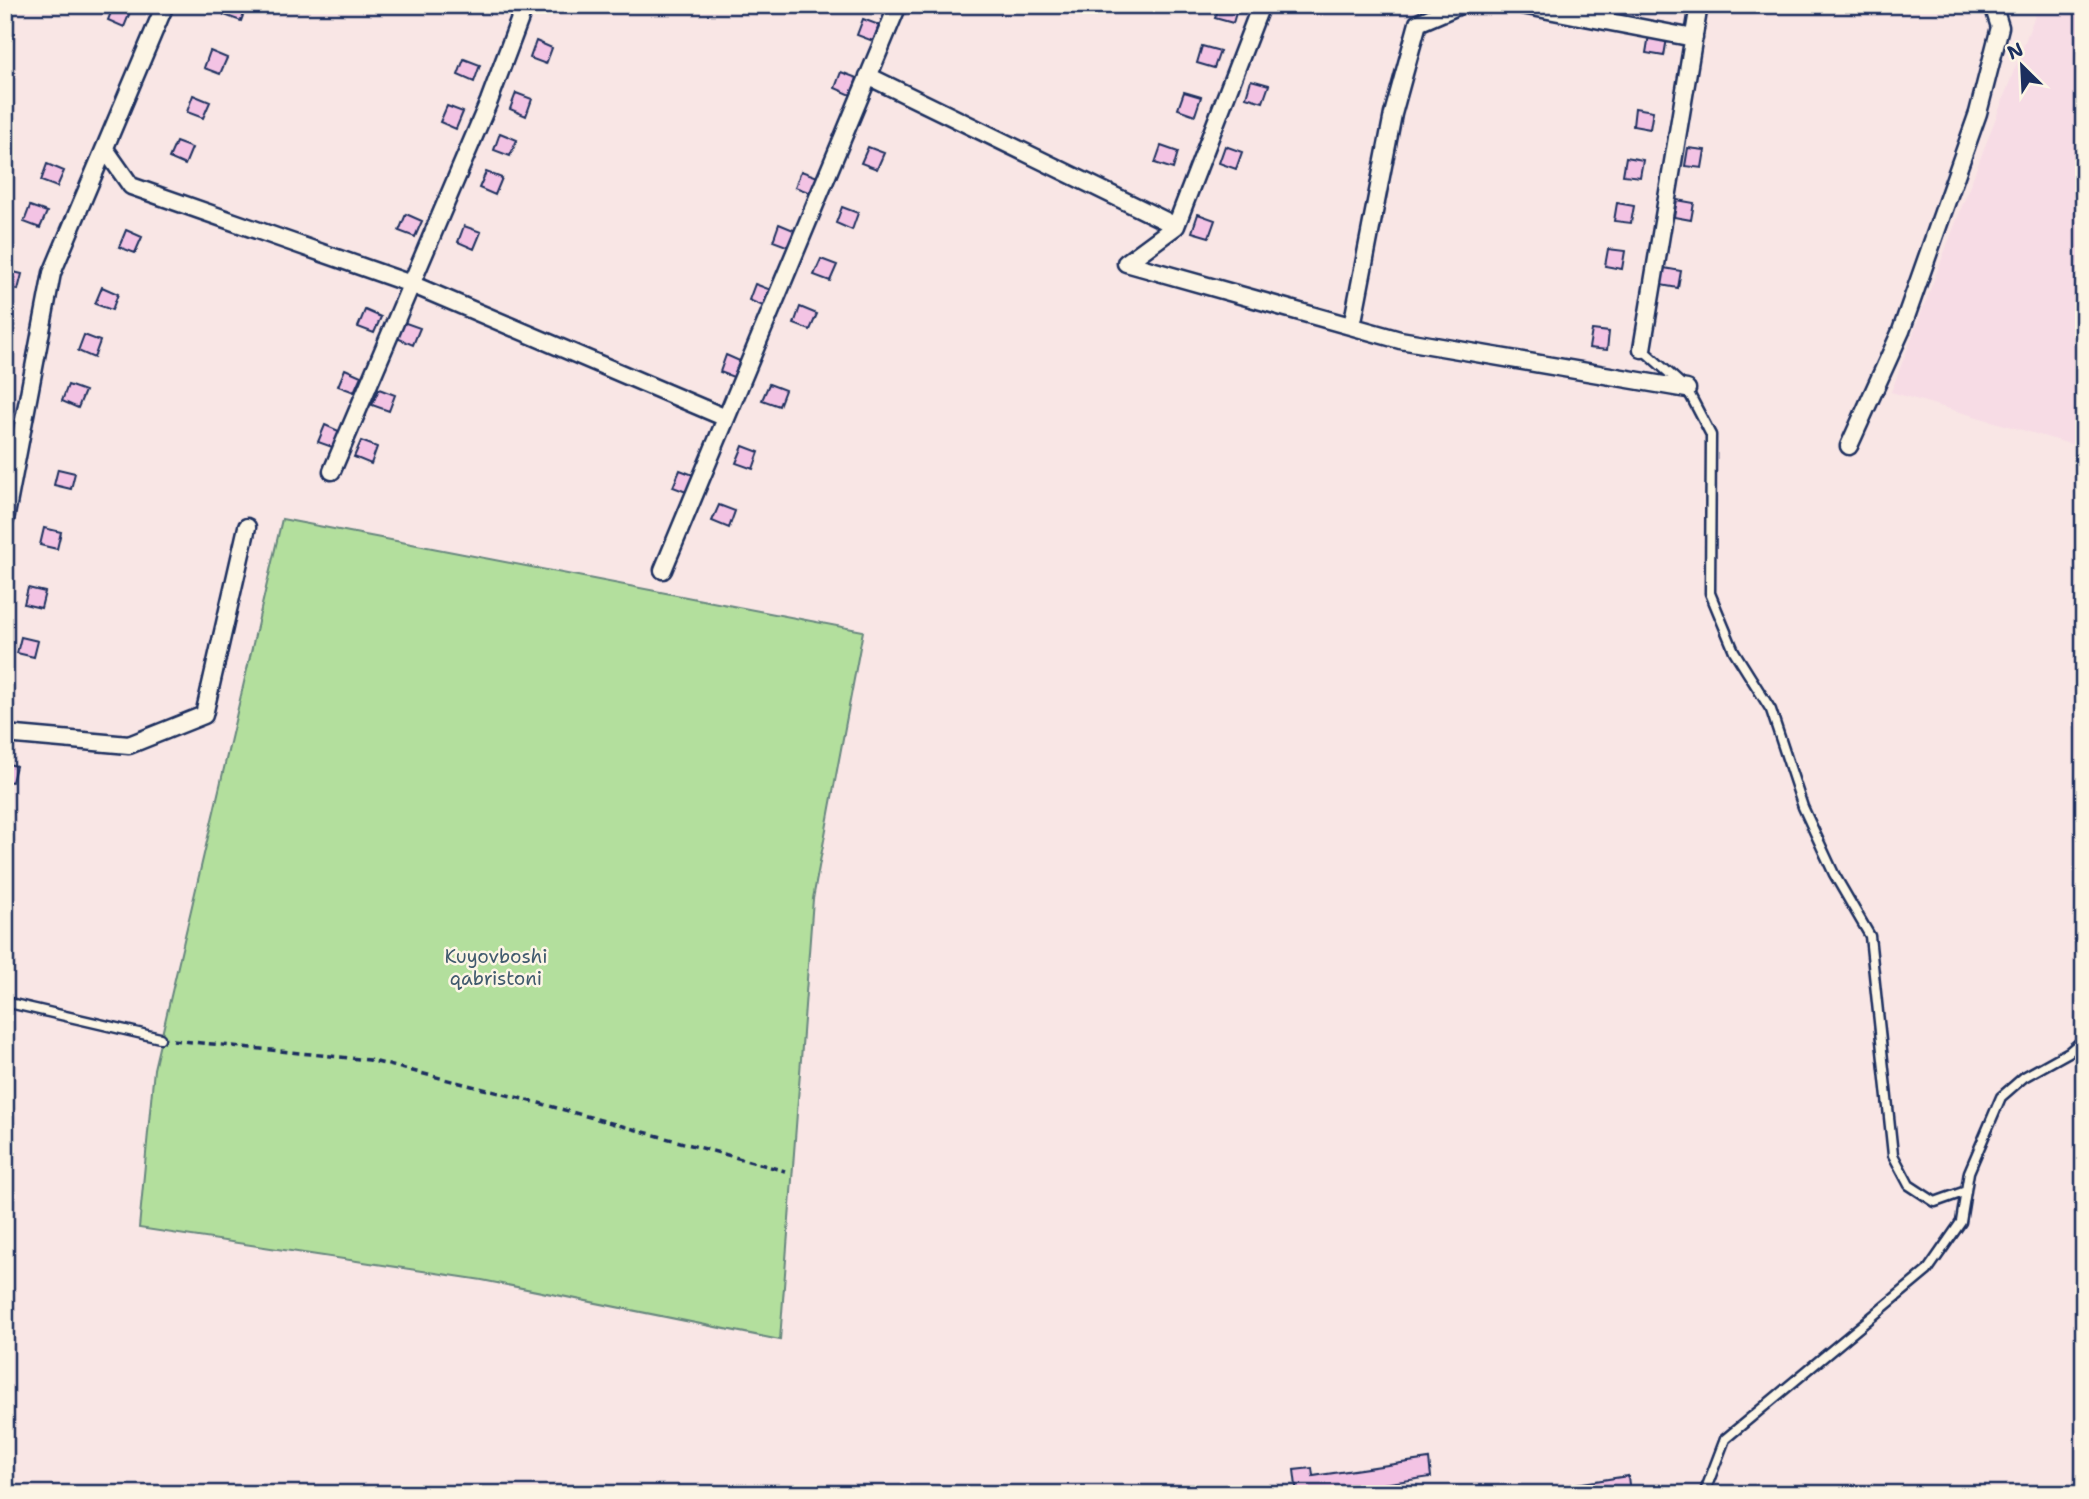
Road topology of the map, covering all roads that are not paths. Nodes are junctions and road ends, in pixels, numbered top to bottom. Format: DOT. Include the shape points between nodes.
graph roads {
  1 [pos="165,5"];
  2 [pos="526,5"];
  3 [pos="898,5"];
  4 [pos="1261,5"];
  5 [pos="1460,5"];
  6 [pos="1522,5"];
  7 [pos="1699,5"];
  8 [pos="1993,5"];
  9 [pos="1694,38"];
  10 [pos="868,76"];
  11 [pos="105,149"];
  12 [pos="1176,226"];
  13 [pos="411,284"];
  14 [pos="1352,326"];
  15 [pos="1642,349"];
  16 [pos="1687,389"];
  17 [pos="726,418"];
  18 [pos="1849,446"];
  19 [pos="332,471"];
  20 [pos="5,520"];
  21 [pos="247,527"];
  22 [pos="663,570"];
  23 [pos="5,734"];
  24 [pos="5,1002"];
  25 [pos="160,1038"];
  26 [pos="2084,1040"];
  27 [pos="1966,1191"];
  28 [pos="1704,1494"];
  1 -- 11 [label="street"];
  2 -- 13 [label="street"];
  3 -- 10 [label="street"];
  4 -- 12 [label="street"];
  5 -- 14 [label="street" via="1418,23 1393,114"];
  6 -- 9 [label="street"];
  7 -- 9 [label="street"];
  8 -- 18 [label="street" via="2000,27 1979,113 1900,331"];
  9 -- 15 [label="street"];
  10 -- 12 [label="street"];
  10 -- 17 [label="street"];
  11 -- 13 [label="street" via="131,186"];
  11 -- 20 [label="street" via="52,273"];
  12 -- 14 [label="street" via="1126,262"];
  13 -- 17 [label="street"];
  13 -- 19 [label="street"];
  14 -- 16 [label="street" via="1400,340"];
  15 -- 16 [label="lane"];
  16 -- 27 [label="lane" via="1711,435 1710,593 1734,651 1771,710 1803,807 1834,874 1870,936 1892,1155 1909,1185 1935,1202"];
  17 -- 22 [label="street"];
  21 -- 23 [label="street" via="204,715 129,745"];
  24 -- 25 [label="lane"];
  26 -- 27 [label="lane" via="2001,1097 1969,1172"];
  27 -- 28 [label="lane" via="1961,1222 1927,1270 1725,1439"];
}
